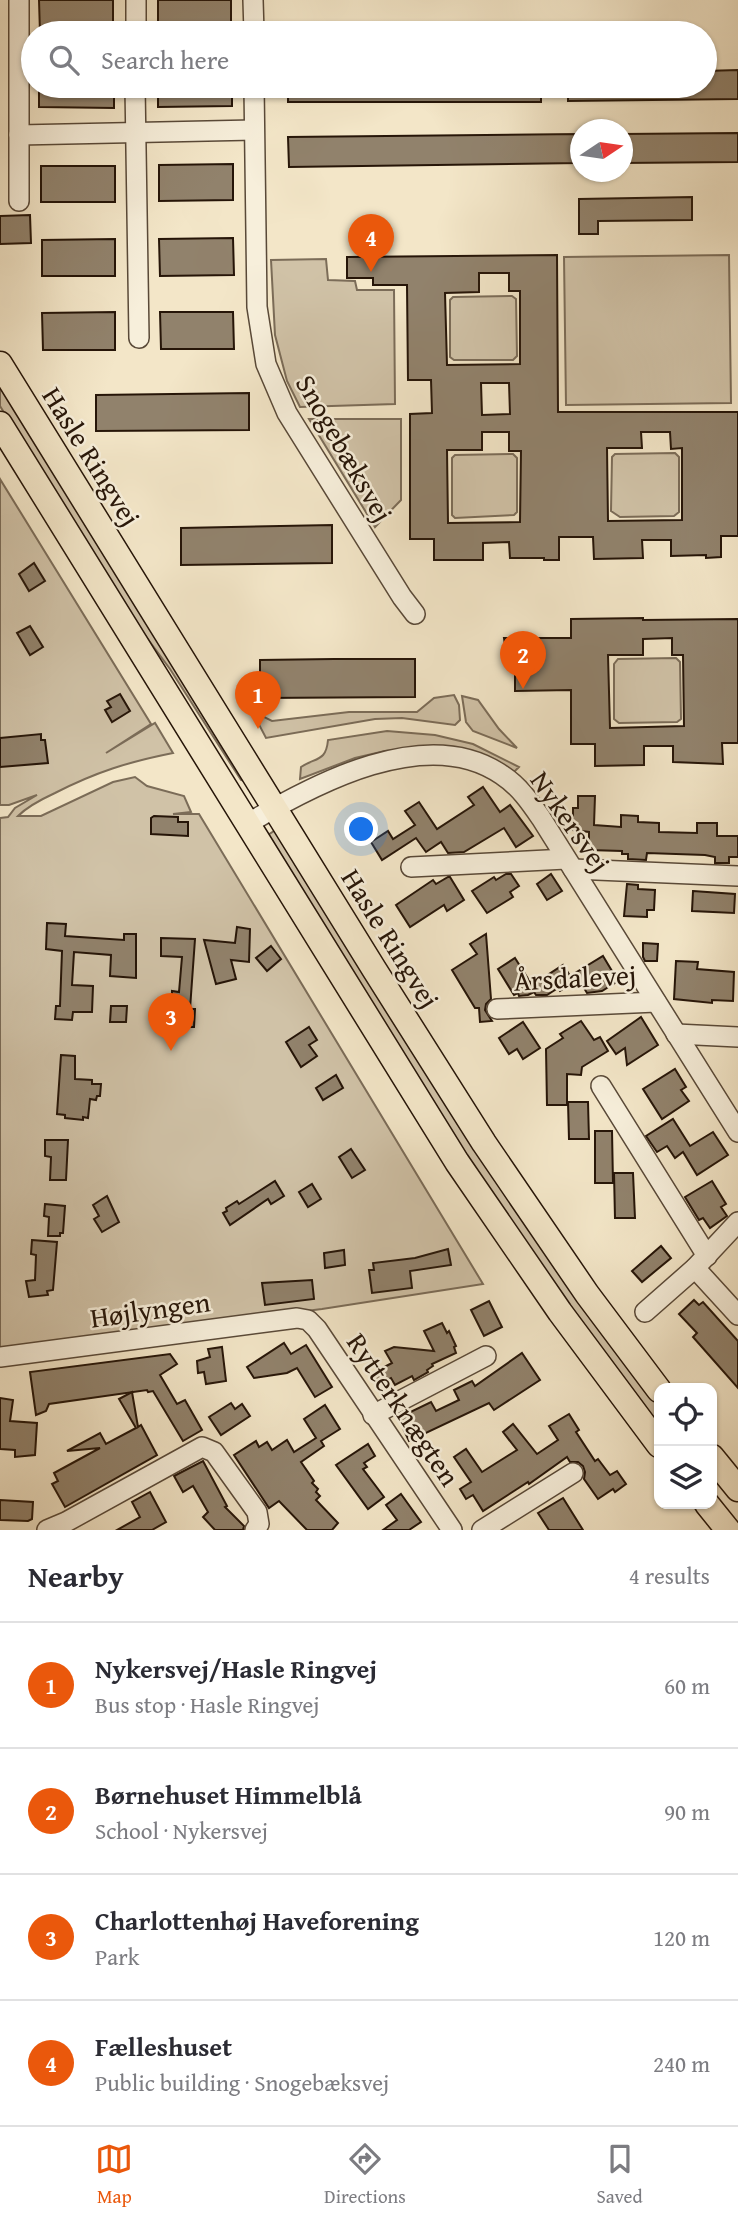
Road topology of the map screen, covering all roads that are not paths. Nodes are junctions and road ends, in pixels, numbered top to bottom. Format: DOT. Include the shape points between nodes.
graph roads {
  1 [pos="19,0"];
  2 [pos="136,0"];
  3 [pos="253,0"];
  4 [pos="136,21"];
  5 [pos="254,21"];
  6 [pos="135,98"];
  7 [pos="254,98"];
  8 [pos="254,130"];
  9 [pos="134,132"];
  10 [pos="19,135"];
  11 [pos="19,201"];
  12 [pos="139,338"];
  13 [pos="0,364"];
  14 [pos="0,424"];
  15 [pos="415,614"];
  16 [pos="275,808"];
  17 [pos="247,824"];
  18 [pos="570,864"];
  19 [pos="411,867"];
  20 [pos="738,876"];
  21 [pos="656,1002"];
  22 [pos="497,1009"];
  23 [pos="676,1034"];
  24 [pos="738,1037"];
  25 [pos="601,1086"];
  26 [pos="738,1132"];
  27 [pos="738,1222"];
  28 [pos="701,1262"];
  29 [pos="645,1312"];
  30 [pos="738,1315"];
  31 [pos="308,1320"];
  32 [pos="486,1356"];
  33 [pos="0,1357"];
  34 [pos="654,1383"];
  35 [pos="373,1415"];
  36 [pos="654,1438"];
  37 [pos="717,1463"];
  38 [pos="573,1473"];
  39 [pos="738,1489"];
  40 [pos="710,1509"];
  41 [pos="47,1530"];
  42 [pos="256,1530"];
  43 [pos="452,1530"];
  44 [pos="482,1530"];
  45 [pos="728,1530"];
  1 -- 10 [label="street"];
  2 -- 4 [label="street"];
  3 -- 5 [label="street"];
  6 -- 9 [label="street"];
  7 -- 8 [label="street, Snogebæksvej"];
  8 -- 9 [label="street"];
  8 -- 15 [label="street, Snogebæksvej" via="257,307 266,364 287,413"];
  9 -- 10 [label="street"];
  9 -- 12 [label="street"];
  10 -- 11 [label="street"];
  13 -- 16 [label="main road, Hasle Ringvej"];
  14 -- 17 [label="main road"];
  16 -- 17 [label="street, Nykersvej"];
  16 -- 18 [label="street, Nykersvej" via="381,761 447,757 490,767 516,786"];
  16 -- 34 [label="main road, Hasle Ringvej" via="491,1153"];
  17 -- 36 [label="main road" via="464,1172"];
  18 -- 19 [label="street"];
  18 -- 20 [label="street"];
  18 -- 21 [label="street, Nykersvej"];
  21 -- 22 [label="street, Årsdalevej"];
  21 -- 23 [label="street, Nykersvej"];
  23 -- 24 [label="street"];
  23 -- 26 [label="street, Nykersvej"];
  25 -- 28 [label="street"];
  27 -- 28 [label="street"];
  28 -- 29 [label="street"];
  28 -- 30 [label="street"];
  31 -- 33 [label="street, Højlyngen"];
  31 -- 35 [label="street, Rytterknægten"];
  32 -- 35 [label="street"];
  35 -- 43 [label="street, Rytterknægten"];
  37 -- 39 [label="main road"];
  38 -- 44 [label="street"];
  40 -- 45 [label="main road"];
  41 -- 42 [label="street" via="202,1447 214,1452 257,1513"];
}
